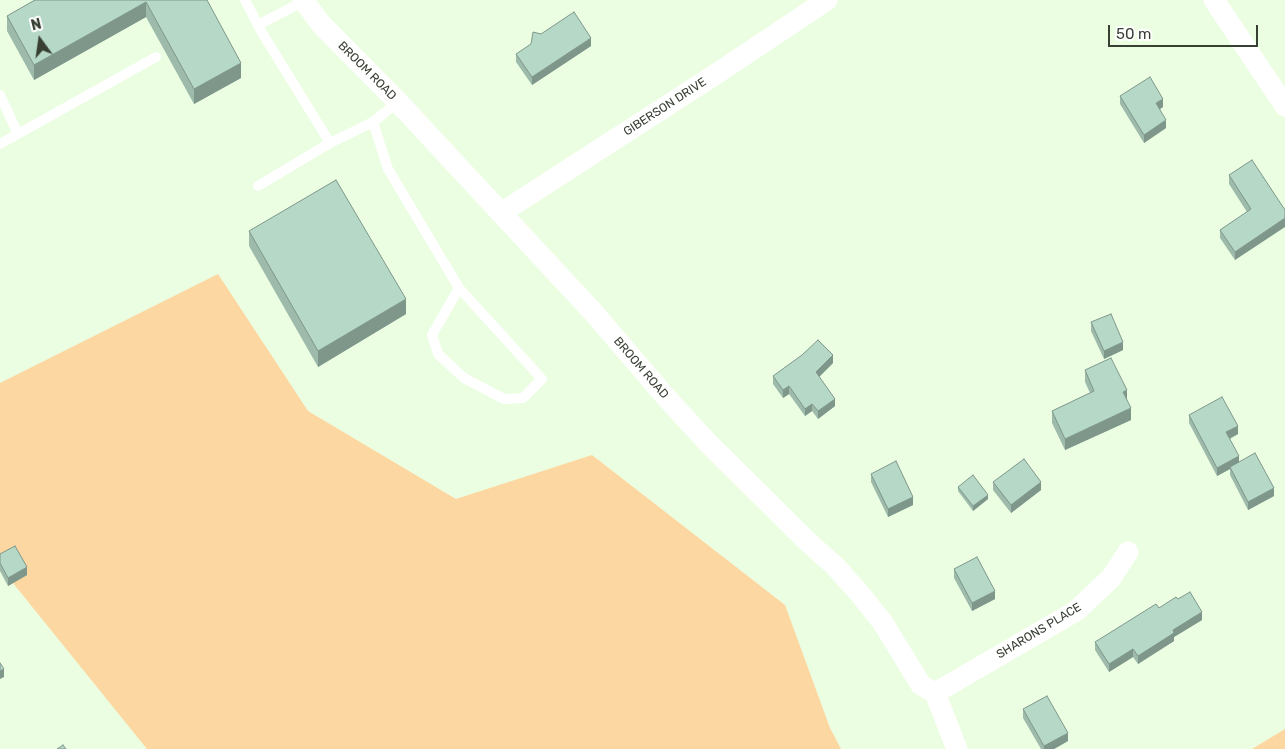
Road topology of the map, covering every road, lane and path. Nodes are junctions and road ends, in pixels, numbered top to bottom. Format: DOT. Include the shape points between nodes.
graph roads {
  1 [pos="245,0"];
  2 [pos="827,0"];
  3 [pos="1214,0"];
  4 [pos="304,1"];
  5 [pos="258,25"];
  6 [pos="156,57"];
  7 [pos="0,95"];
  8 [pos="398,102"];
  9 [pos="1285,106"];
  10 [pos="373,122"];
  11 [pos="18,134"];
  12 [pos="330,143"];
  13 [pos="0,144"];
  14 [pos="258,186"];
  15 [pos="501,213"];
  16 [pos="459,288"];
  17 [pos="1128,552"];
  18 [pos="935,693"];
  19 [pos="958,749"];
  1 -- 5 [label="lane"];
  2 -- 15 [label="street, GIBERSON DRIVE"];
  3 -- 9 [label="street"];
  4 -- 5 [label="lane"];
  4 -- 8 [label="street, BROOM ROAD" via="321,24"];
  5 -- 12 [label="lane"];
  6 -- 11 [label="lane"];
  7 -- 11 [label="lane"];
  8 -- 10 [label="lane"];
  8 -- 15 [label="street, BROOM ROAD"];
  10 -- 12 [label="lane"];
  10 -- 16 [label="lane" via="388,169"];
  11 -- 13 [label="lane"];
  12 -- 14 [label="lane"];
  15 -- 18 [label="street, BROOM ROAD" via="707,442 841,573 882,623 922,685"];
  16 -- 16 [label="lane" via="432,335 438,354 464,378 496,395 504,399 523,398 542,379"];
  17 -- 18 [label="street, SHARONS PLACE" via="1111,578 1076,611"];
  18 -- 19 [label="street, BROOM ROAD"];
}
